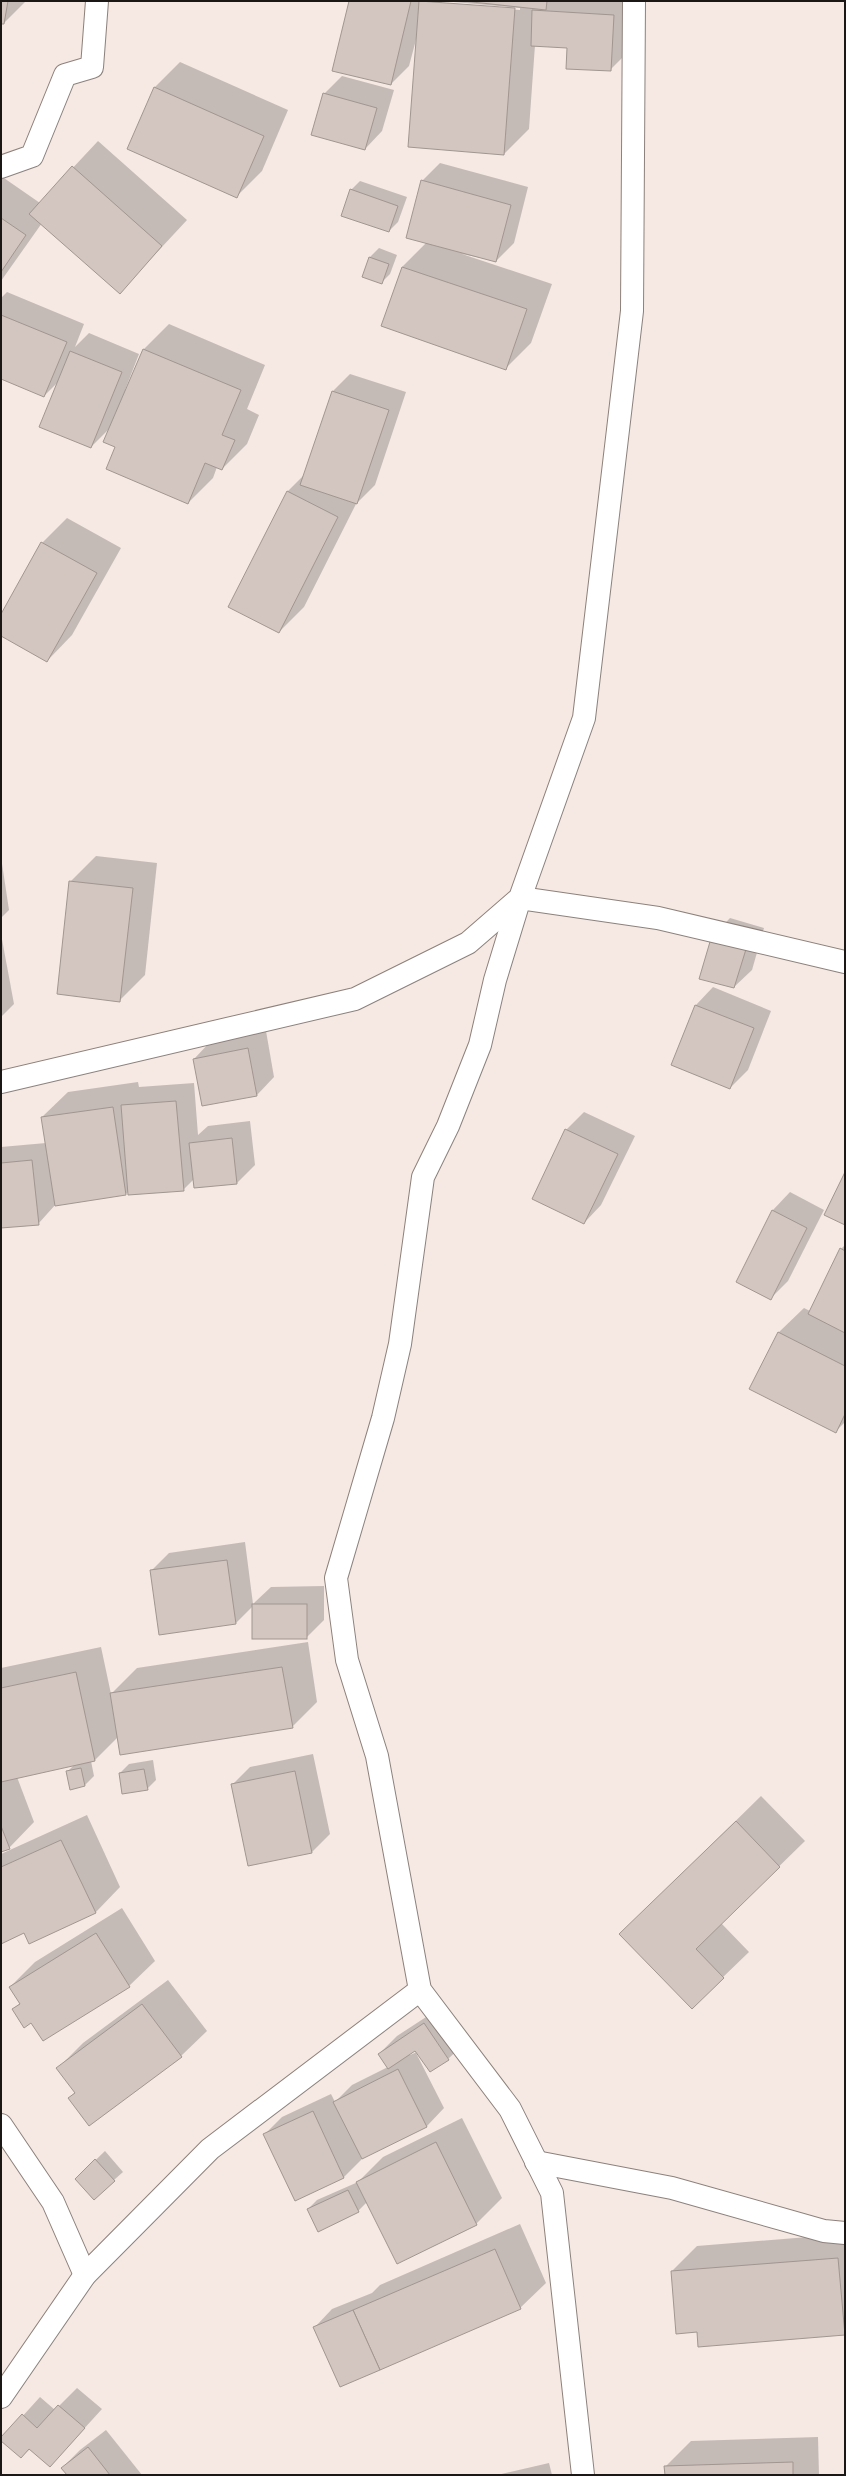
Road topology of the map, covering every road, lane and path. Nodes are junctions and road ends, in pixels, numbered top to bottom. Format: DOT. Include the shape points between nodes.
graph roads {
  1 [pos="97,1"];
  2 [pos="634,1"];
  3 [pos="1,167"];
  4 [pos="520,898"];
  5 [pos="845,962"];
  6 [pos="1,1082"];
  7 [pos="420,1990"];
  8 [pos="1,2125"];
  9 [pos="536,2162"];
  10 [pos="845,2233"];
  11 [pos="85,2275"];
  12 [pos="1,2397"];
  13 [pos="583,2475"];
  1 -- 3 [label="street" via="92,67 65,75 32,156"];
  2 -- 4 [label="street" via="632,311 584,718"];
  4 -- 5 [label="street" via="658,918"];
  4 -- 6 [label="street" via="468,943 355,999"];
  4 -- 7 [label="street" via="494,980 480,1045 448,1126 423,1177 400,1344 383,1418 336,1578 346,1660 377,1756"];
  7 -- 9 [label="street" via="510,2108"];
  7 -- 11 [label="street" via="210,2149"];
  8 -- 11 [label="street" via="52,2202"];
  9 -- 10 [label="street" via="672,2188 824,2230"];
  9 -- 13 [label="street" via="552,2193"];
  11 -- 12 [label="street"];
}
